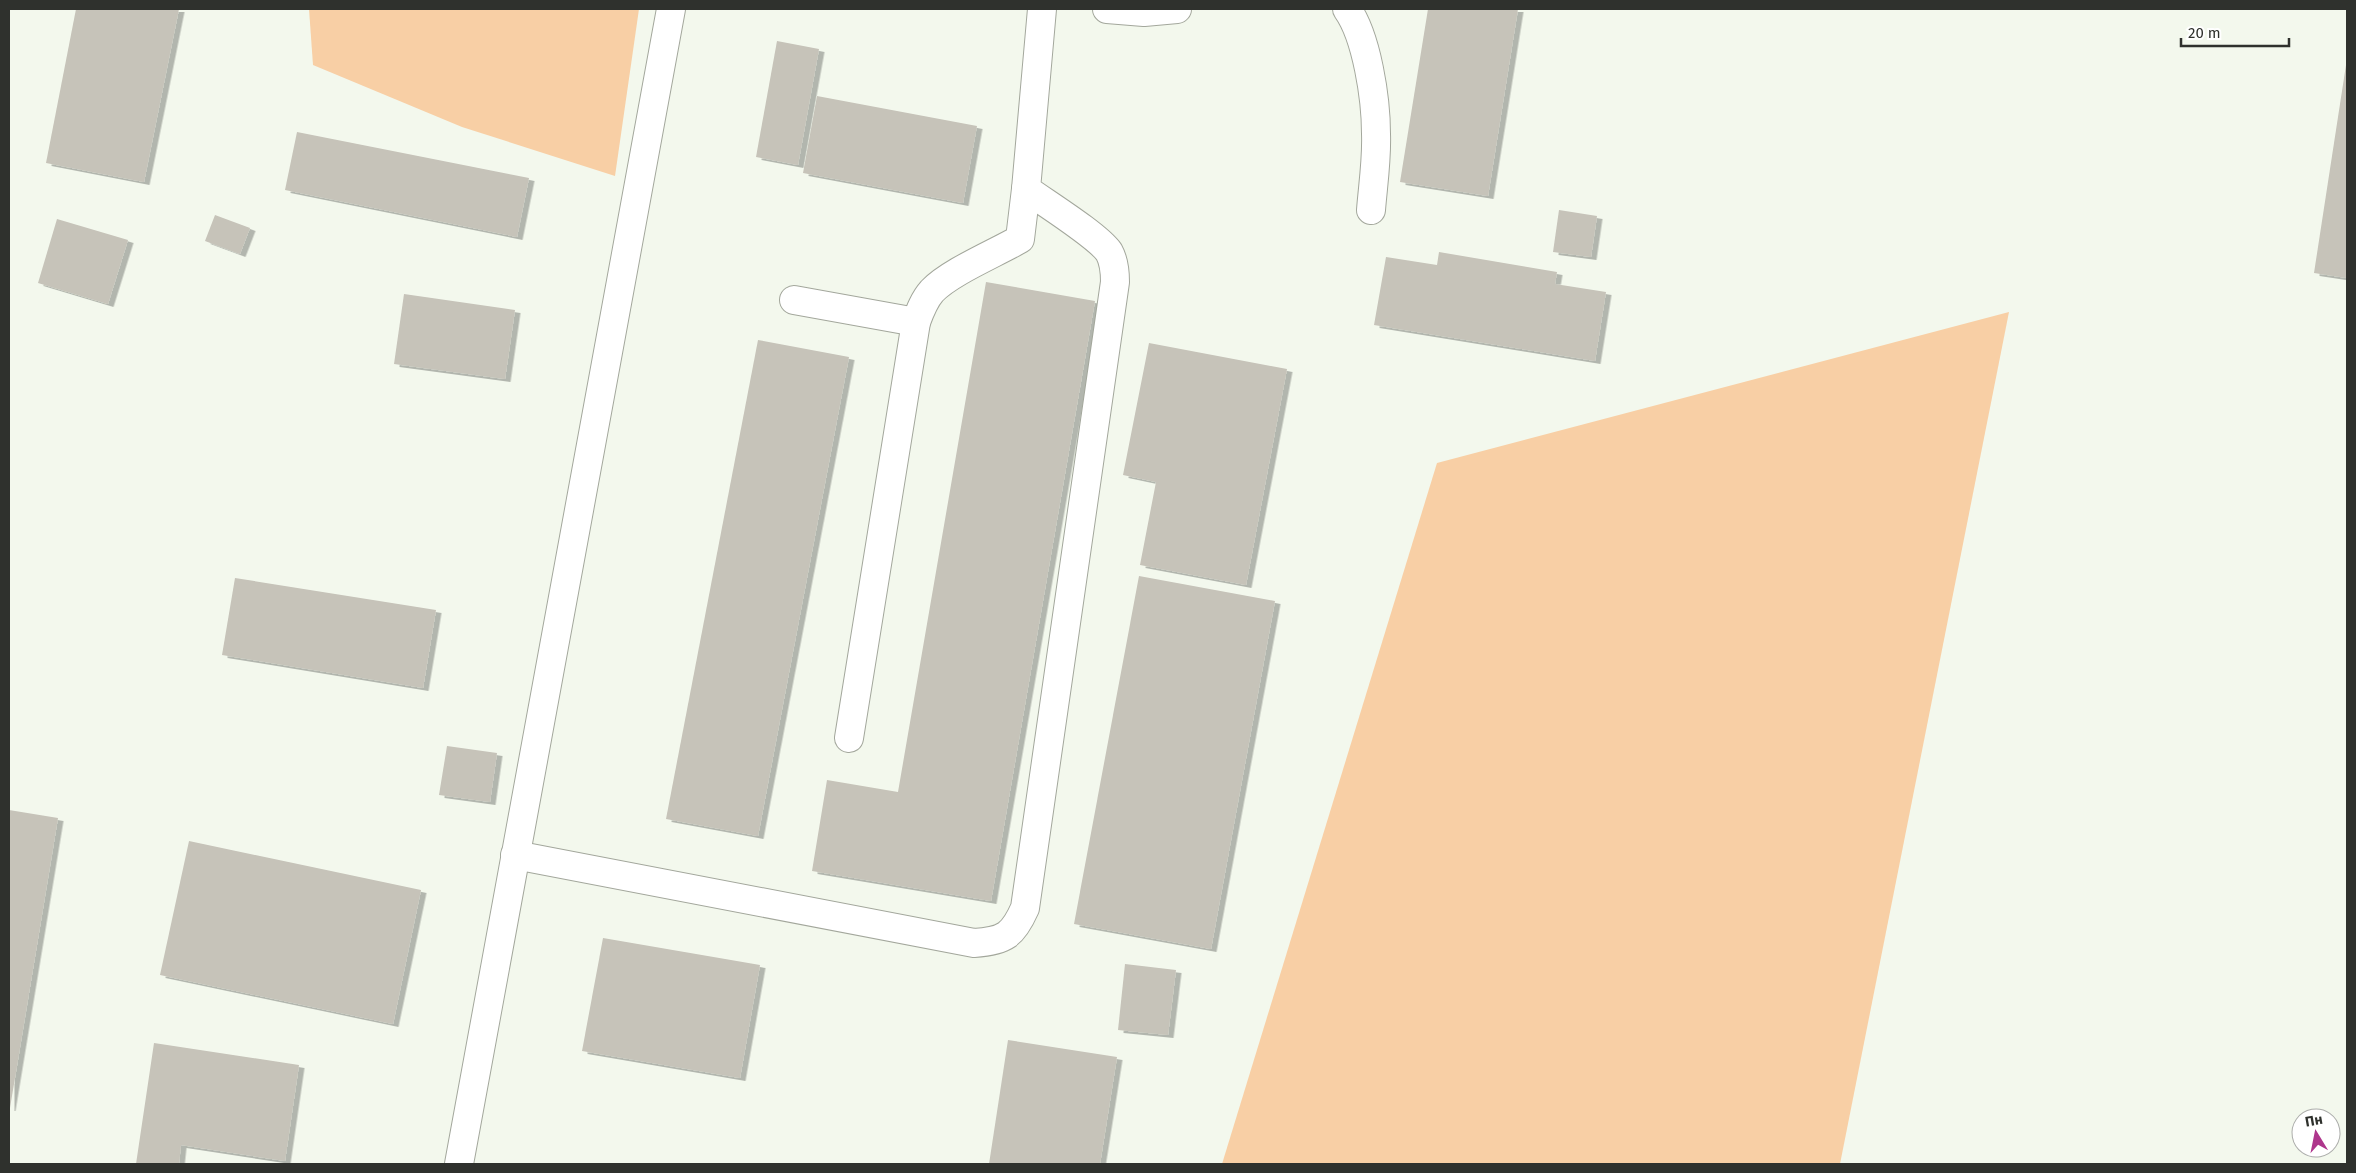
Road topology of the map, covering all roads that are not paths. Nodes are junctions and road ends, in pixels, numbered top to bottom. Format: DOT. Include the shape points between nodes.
graph roads {
  1 [pos="671,9"];
  2 [pos="1042,9"];
  3 [pos="1107,9"];
  4 [pos="1176,9"];
  5 [pos="1347,9"];
  6 [pos="1026,189"];
  7 [pos="1371,210"];
  8 [pos="794,300"];
  9 [pos="916,322"];
  10 [pos="849,738"];
  11 [pos="515,855"];
  12 [pos="459,1164"];
  1 -- 11 [label="lane"];
  2 -- 6 [label="lane"];
  3 -- 4 [label="lane" via="1144,12"];
  5 -- 7 [label="lane" via="1368,64 1376,134"];
  6 -- 9 [label="lane" via="1020,240 932,291"];
  6 -- 11 [label="lane" via="1098,241 1115,267 1115,282 1025,908 1016,929 997,942 974,943"];
  8 -- 9 [label="lane"];
  9 -- 10 [label="lane"];
  11 -- 12 [label="lane"];
}
